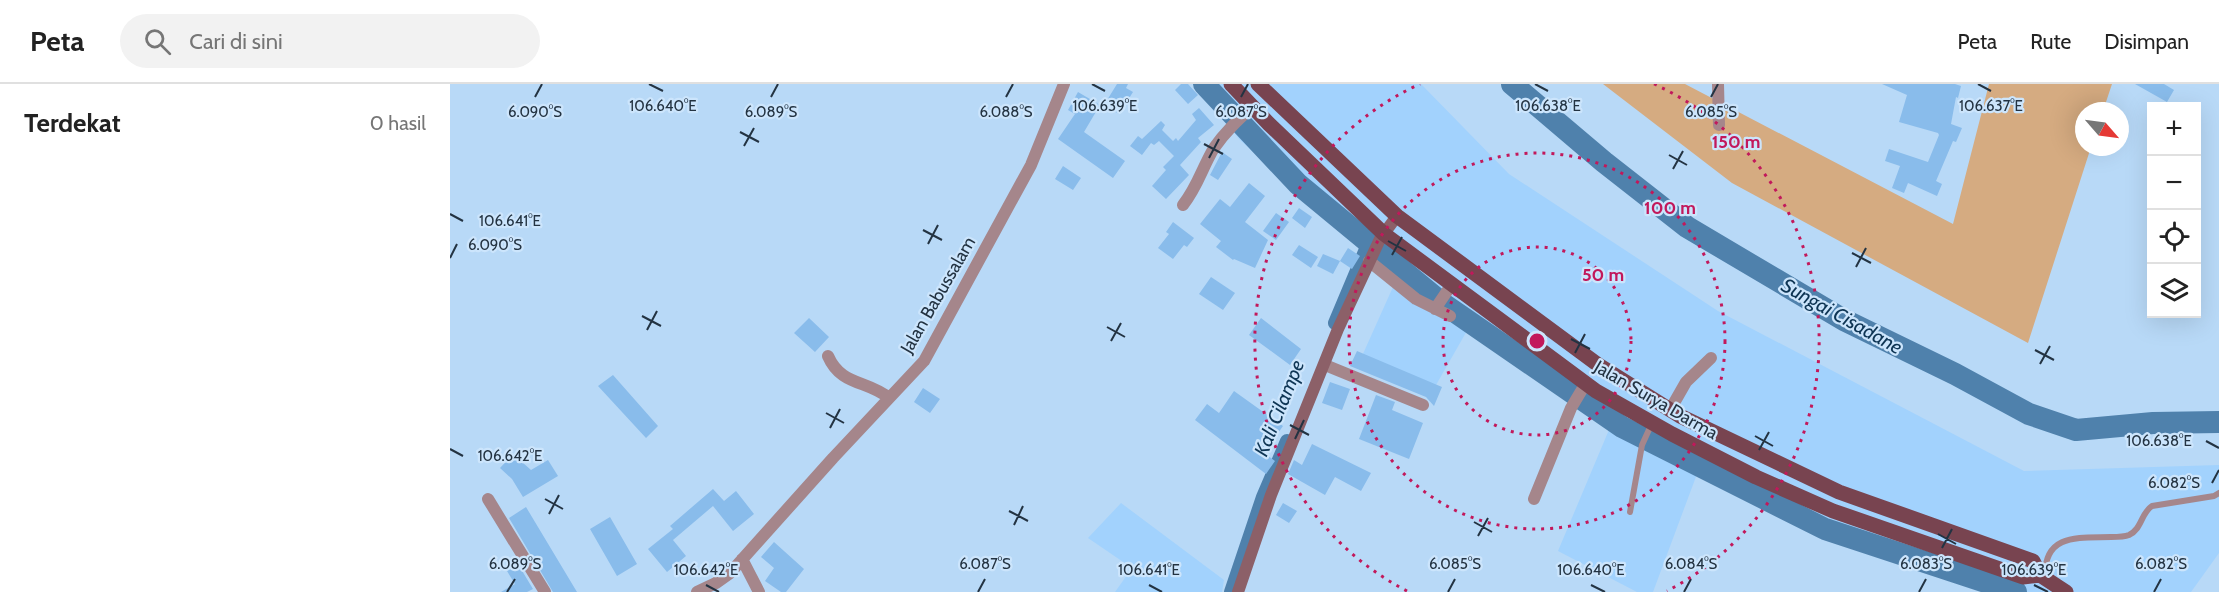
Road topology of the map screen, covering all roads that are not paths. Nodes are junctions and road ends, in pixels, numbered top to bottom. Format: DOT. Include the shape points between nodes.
graph roads {
  1 [pos="1065,84"];
  2 [pos="1231,84"];
  3 [pos="1258,84"];
  4 [pos="1718,84"];
  5 [pos="1250,109"];
  6 [pos="1719,125"];
  7 [pos="1183,205"];
  8 [pos="1397,216"];
  9 [pos="1382,236"];
  10 [pos="1370,260"];
  11 [pos="1449,287"];
  12 [pos="1436,307"];
  13 [pos="1449,316"];
  14 [pos="828,356"];
  15 [pos="1711,358"];
  16 [pos="1324,365"];
  17 [pos="1585,386"];
  18 [pos="889,398"];
  19 [pos="1423,405"];
  20 [pos="1670,410"];
  21 [pos="1651,426"];
  22 [pos="2219,493"];
  23 [pos="488,499"];
  24 [pos="1534,499"];
  25 [pos="1630,512"];
  26 [pos="742,559"];
  27 [pos="2042,576"];
  28 [pos="545,592"];
  29 [pos="697,592"];
  30 [pos="759,592"];
  31 [pos="1238,592"];
  32 [pos="2066,592"];
  1 -- 18 [label="street, Jalan Babussalam" via="1031,165 932,348"];
  2 -- 5 [label="main road, Jalan Surya Darma"];
  3 -- 8 [label="main road, Jalan Surya Darma"];
  4 -- 6 [label="street"];
  5 -- 7 [label="street" via="1233,123 1214,149"];
  5 -- 9 [label="main road, Jalan Surya Darma"];
  8 -- 9 [label="street"];
  8 -- 20 [label="main road, Jalan Surya Darma" via="1597,364"];
  9 -- 10 [label="street"];
  9 -- 11 [label="main road, Jalan Surya Darma"];
  10 -- 12 [label="street" via="1416,299"];
  10 -- 16 [label="street"];
  11 -- 12 [label="street"];
  11 -- 17 [label="main road, Jalan Surya Darma"];
  12 -- 13 [label="street"];
  14 -- 18 [label="street" via="842,376"];
  15 -- 20 [label="street" via="1686,382"];
  16 -- 19 [label="street"];
  16 -- 31 [label="street" via="1271,495"];
  17 -- 21 [label="main road, Jalan Surya Darma"];
  17 -- 24 [label="street" via="1571,408"];
  18 -- 26 [label="street, Jalan Babussalam"];
  20 -- 27 [label="main road, Jalan Surya Darma" via="1839,492 2033,561"];
  21 -- 25 [label="lane" via="1643,441"];
  21 -- 27 [label="main road, Jalan Surya Darma" via="1833,511 2023,577"];
  22 -- 27 [label="lane" via="2152,506 2136,530 2124,536 2060,541 2052,547"];
  23 -- 28 [label="street"];
  26 -- 29 [label="street, Jalan Babussalam" via="730,573"];
  26 -- 30 [label="street"];
  27 -- 32 [label="main road, Jalan Surya Darma"];
}
